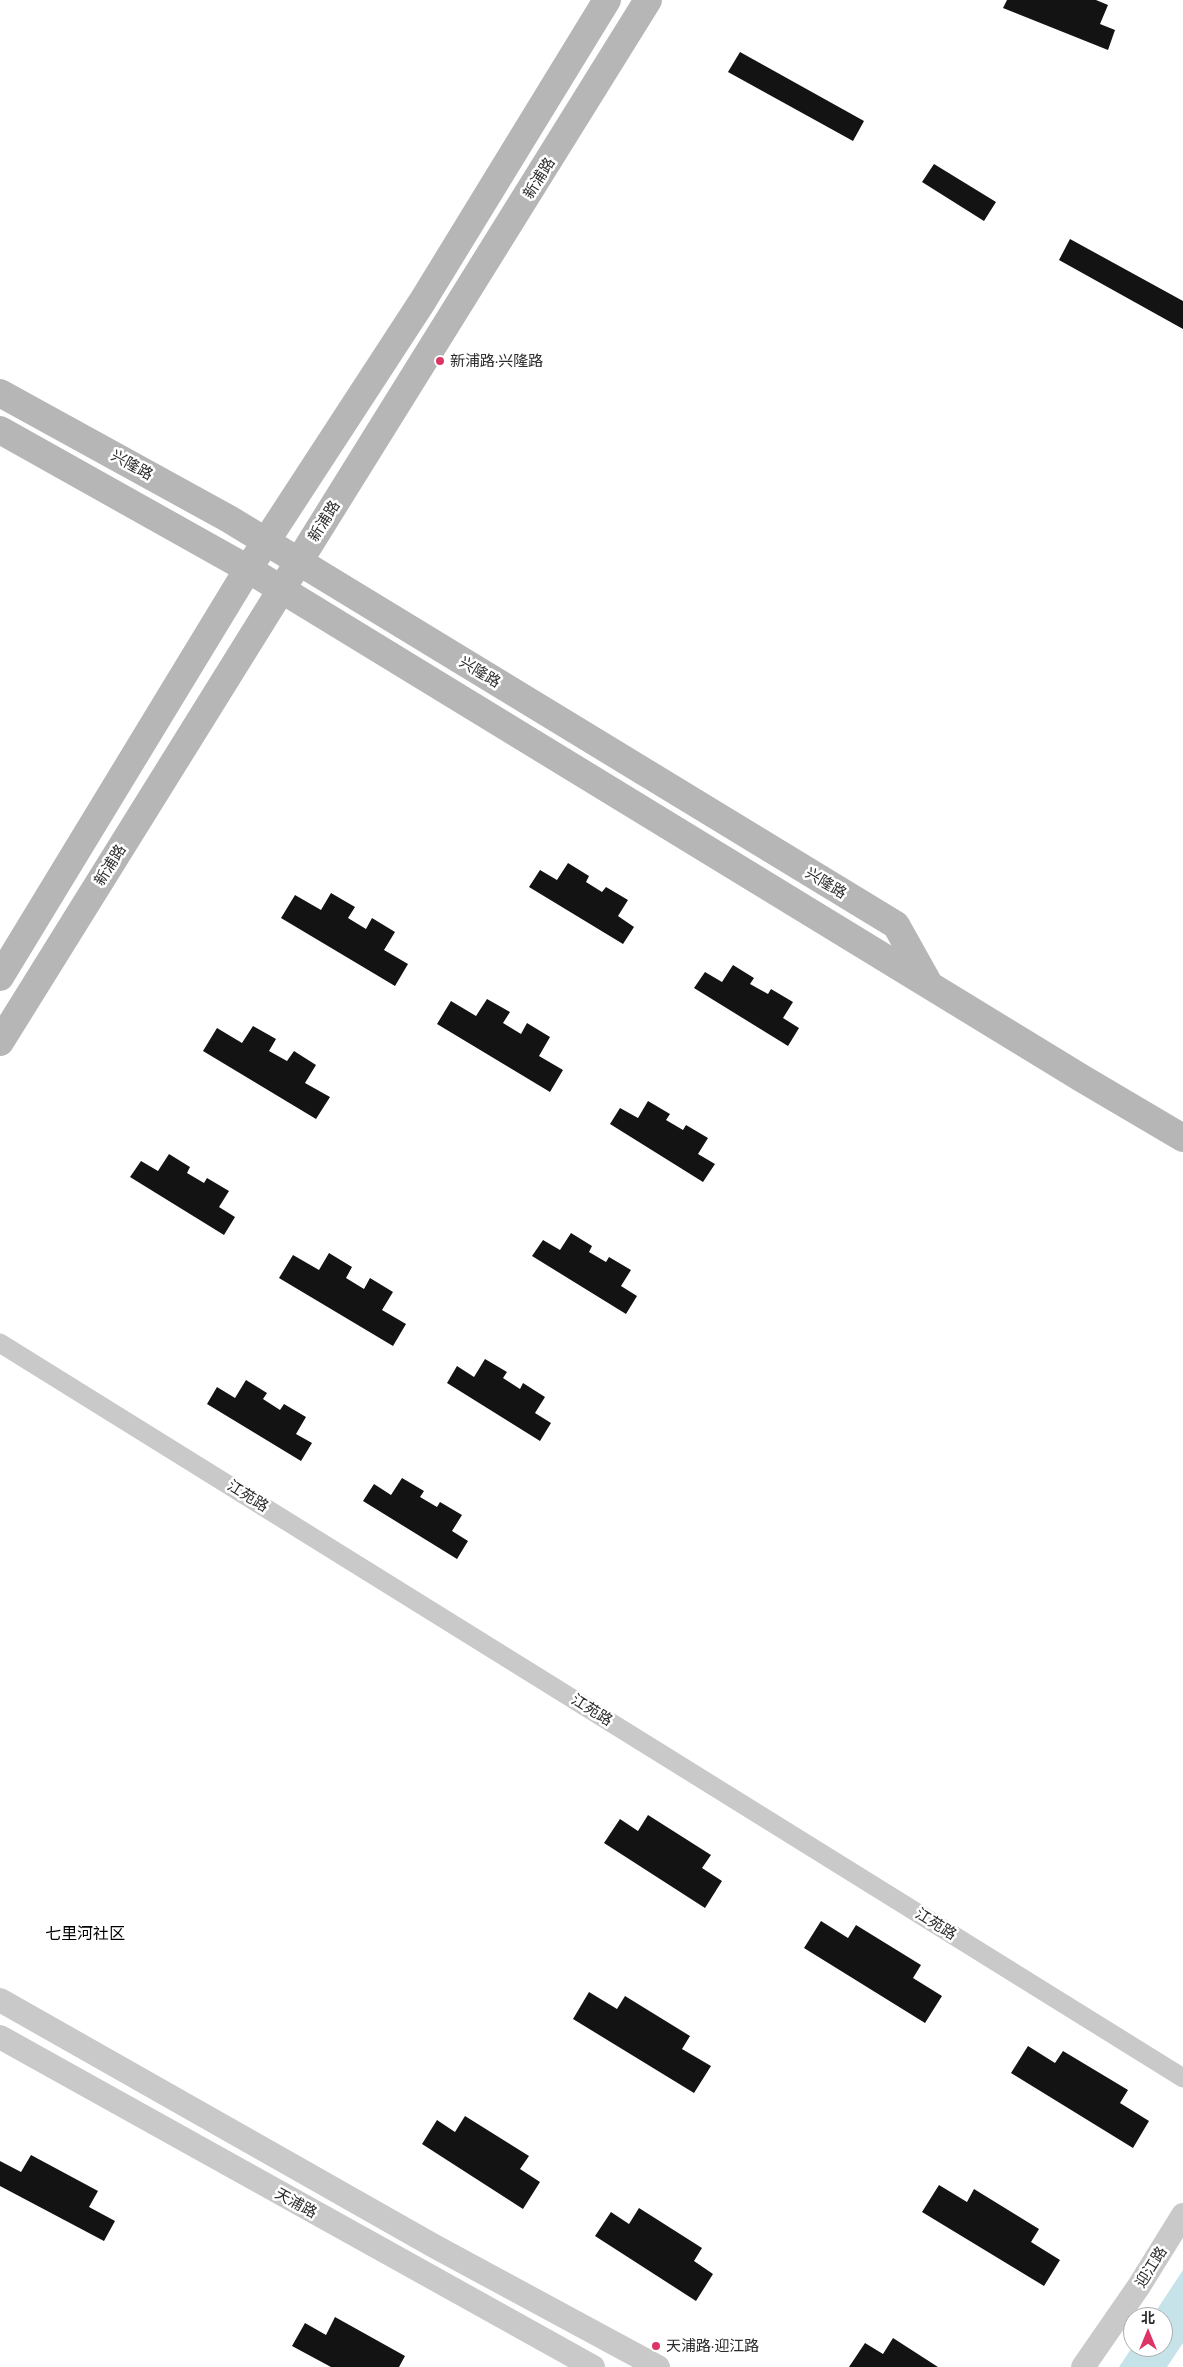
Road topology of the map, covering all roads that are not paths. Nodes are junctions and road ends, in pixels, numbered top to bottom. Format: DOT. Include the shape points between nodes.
graph roads {
  1 [pos="607,0"];
  2 [pos="648,0"];
  3 [pos="0,393"];
  4 [pos="0,430"];
  5 [pos="266,542"];
  6 [pos="298,561"];
  7 [pos="248,569"];
  8 [pos="281,589"];
  9 [pos="0,977"];
  10 [pos="930,985"];
  11 [pos="0,1042"];
  12 [pos="1183,1138"];
  13 [pos="0,1343"];
  14 [pos="0,2000"];
  15 [pos="0,2037"];
  16 [pos="1183,2078"];
  17 [pos="1183,2215"];
  18 [pos="593,2367"];
  19 [pos="658,2367"];
  20 [pos="1083,2367"];
  1 -- 5 [label="main road" via="422,302"];
  2 -- 6 [label="main road, 新浦路" via="558,149"];
  3 -- 5 [label="main road, 兴隆路"];
  4 -- 7 [label="main road, 兴隆路"];
  5 -- 6 [label="main road, 兴隆路"];
  5 -- 7 [label="main road"];
  6 -- 8 [label="main road, 新浦路"];
  6 -- 10 [label="main road, 兴隆路" via="896,925"];
  7 -- 8 [label="main road, 兴隆路"];
  7 -- 9 [label="main road"];
  8 -- 10 [label="main road, 兴隆路"];
  8 -- 11 [label="main road, 新浦路"];
  10 -- 12 [label="main road, 兴隆路"];
  13 -- 16 [label="street, 江苑路"];
  14 -- 19 [label="street" via="434,2246"];
  15 -- 18 [label="street, 天浦路"];
  17 -- 20 [label="street, 迎江路"];
}
